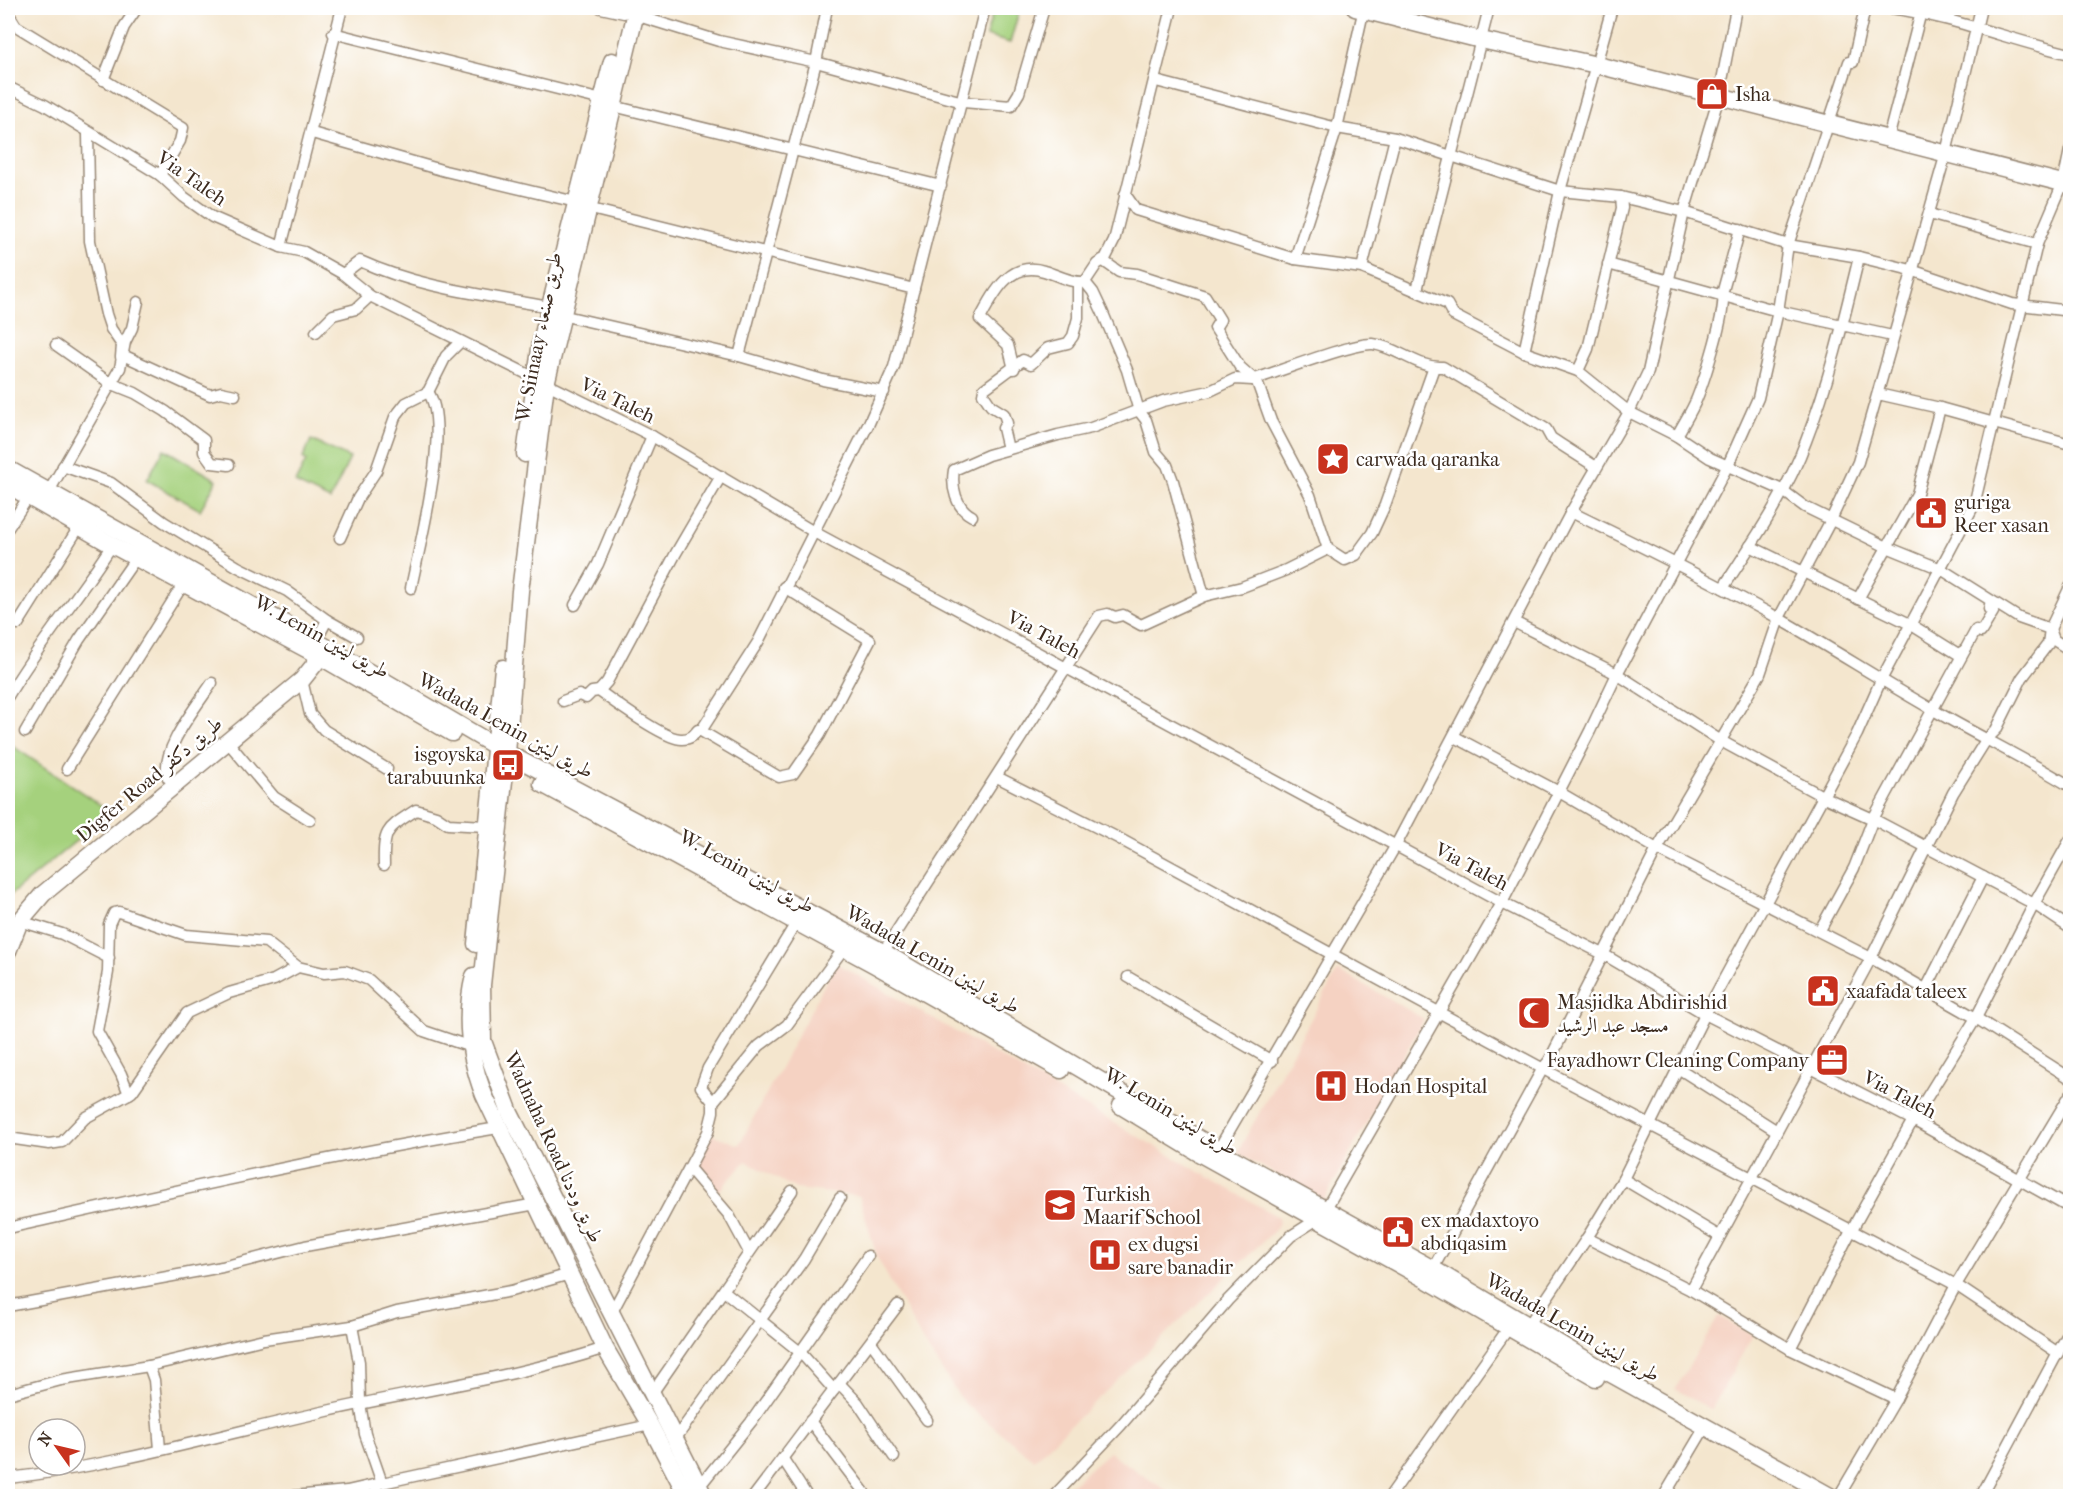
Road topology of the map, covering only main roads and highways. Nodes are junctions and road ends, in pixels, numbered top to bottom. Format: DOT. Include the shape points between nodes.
graph roads {
  1 [pos="1361,8"];
  2 [pos="630,11"];
  3 [pos="2067,184"];
  4 [pos="8,470"];
  5 [pos="8,484"];
  6 [pos="319,649"];
  7 [pos="501,756"];
  8 [pos="626,821"];
  9 [pos="14,923"];
  10 [pos="8,951"];
  11 [pos="879,959"];
  12 [pos="1321,1215"];
  13 [pos="1702,1432"];
  14 [pos="696,1493"];
  15 [pos="1807,1497"];
  16 [pos="1830,1497"];
  1 -- 3 [label="main road"];
  2 -- 7 [label="main road, W. Siinaay طريق صنعاء" via="540,380"];
  4 -- 6 [label="main road"];
  5 -- 6 [label="main road, W. Lenin طريق لينين" via="136,558"];
  6 -- 7 [label="main road, W. Lenin طريق لينين"];
  6 -- 9 [label="main road, Digfer Road طريق دكفر" via="30,896"];
  6 -- 9 [label="main road, Digfer Road طريق دكفر" via="302,680 43,894"];
  7 -- 8 [label="main road, Wadada Lenin طريق لينين"];
  7 -- 14 [label="main road, Wadnaha Road طريق وددنا" via="482,985 483,1041 510,1113 676,1438"];
  7 -- 14 [label="main road, Wadnaha Road طريق وددنا" via="486,826 468,1024 476,1075 605,1347 650,1425"];
  8 -- 11 [label="main road, Wadada Lenin طريق لينين"];
  8 -- 11 [label="main road, W. Lenin طريق لينين" via="796,922 844,948"];
  9 -- 10 [label="main road, Digfer Road طريق دكفر"];
  11 -- 12 [label="main road, W. Lenin طريق لينين"];
  11 -- 12 [label="main road, Wadada Lenin طريق لينين" via="1218,1150"];
  12 -- 13 [label="main road, Wadada Lenin طريق لينين"];
  13 -- 15 [label="main road"];
  13 -- 16 [label="main road, Wadada Lenin طريق لينين"];
}
